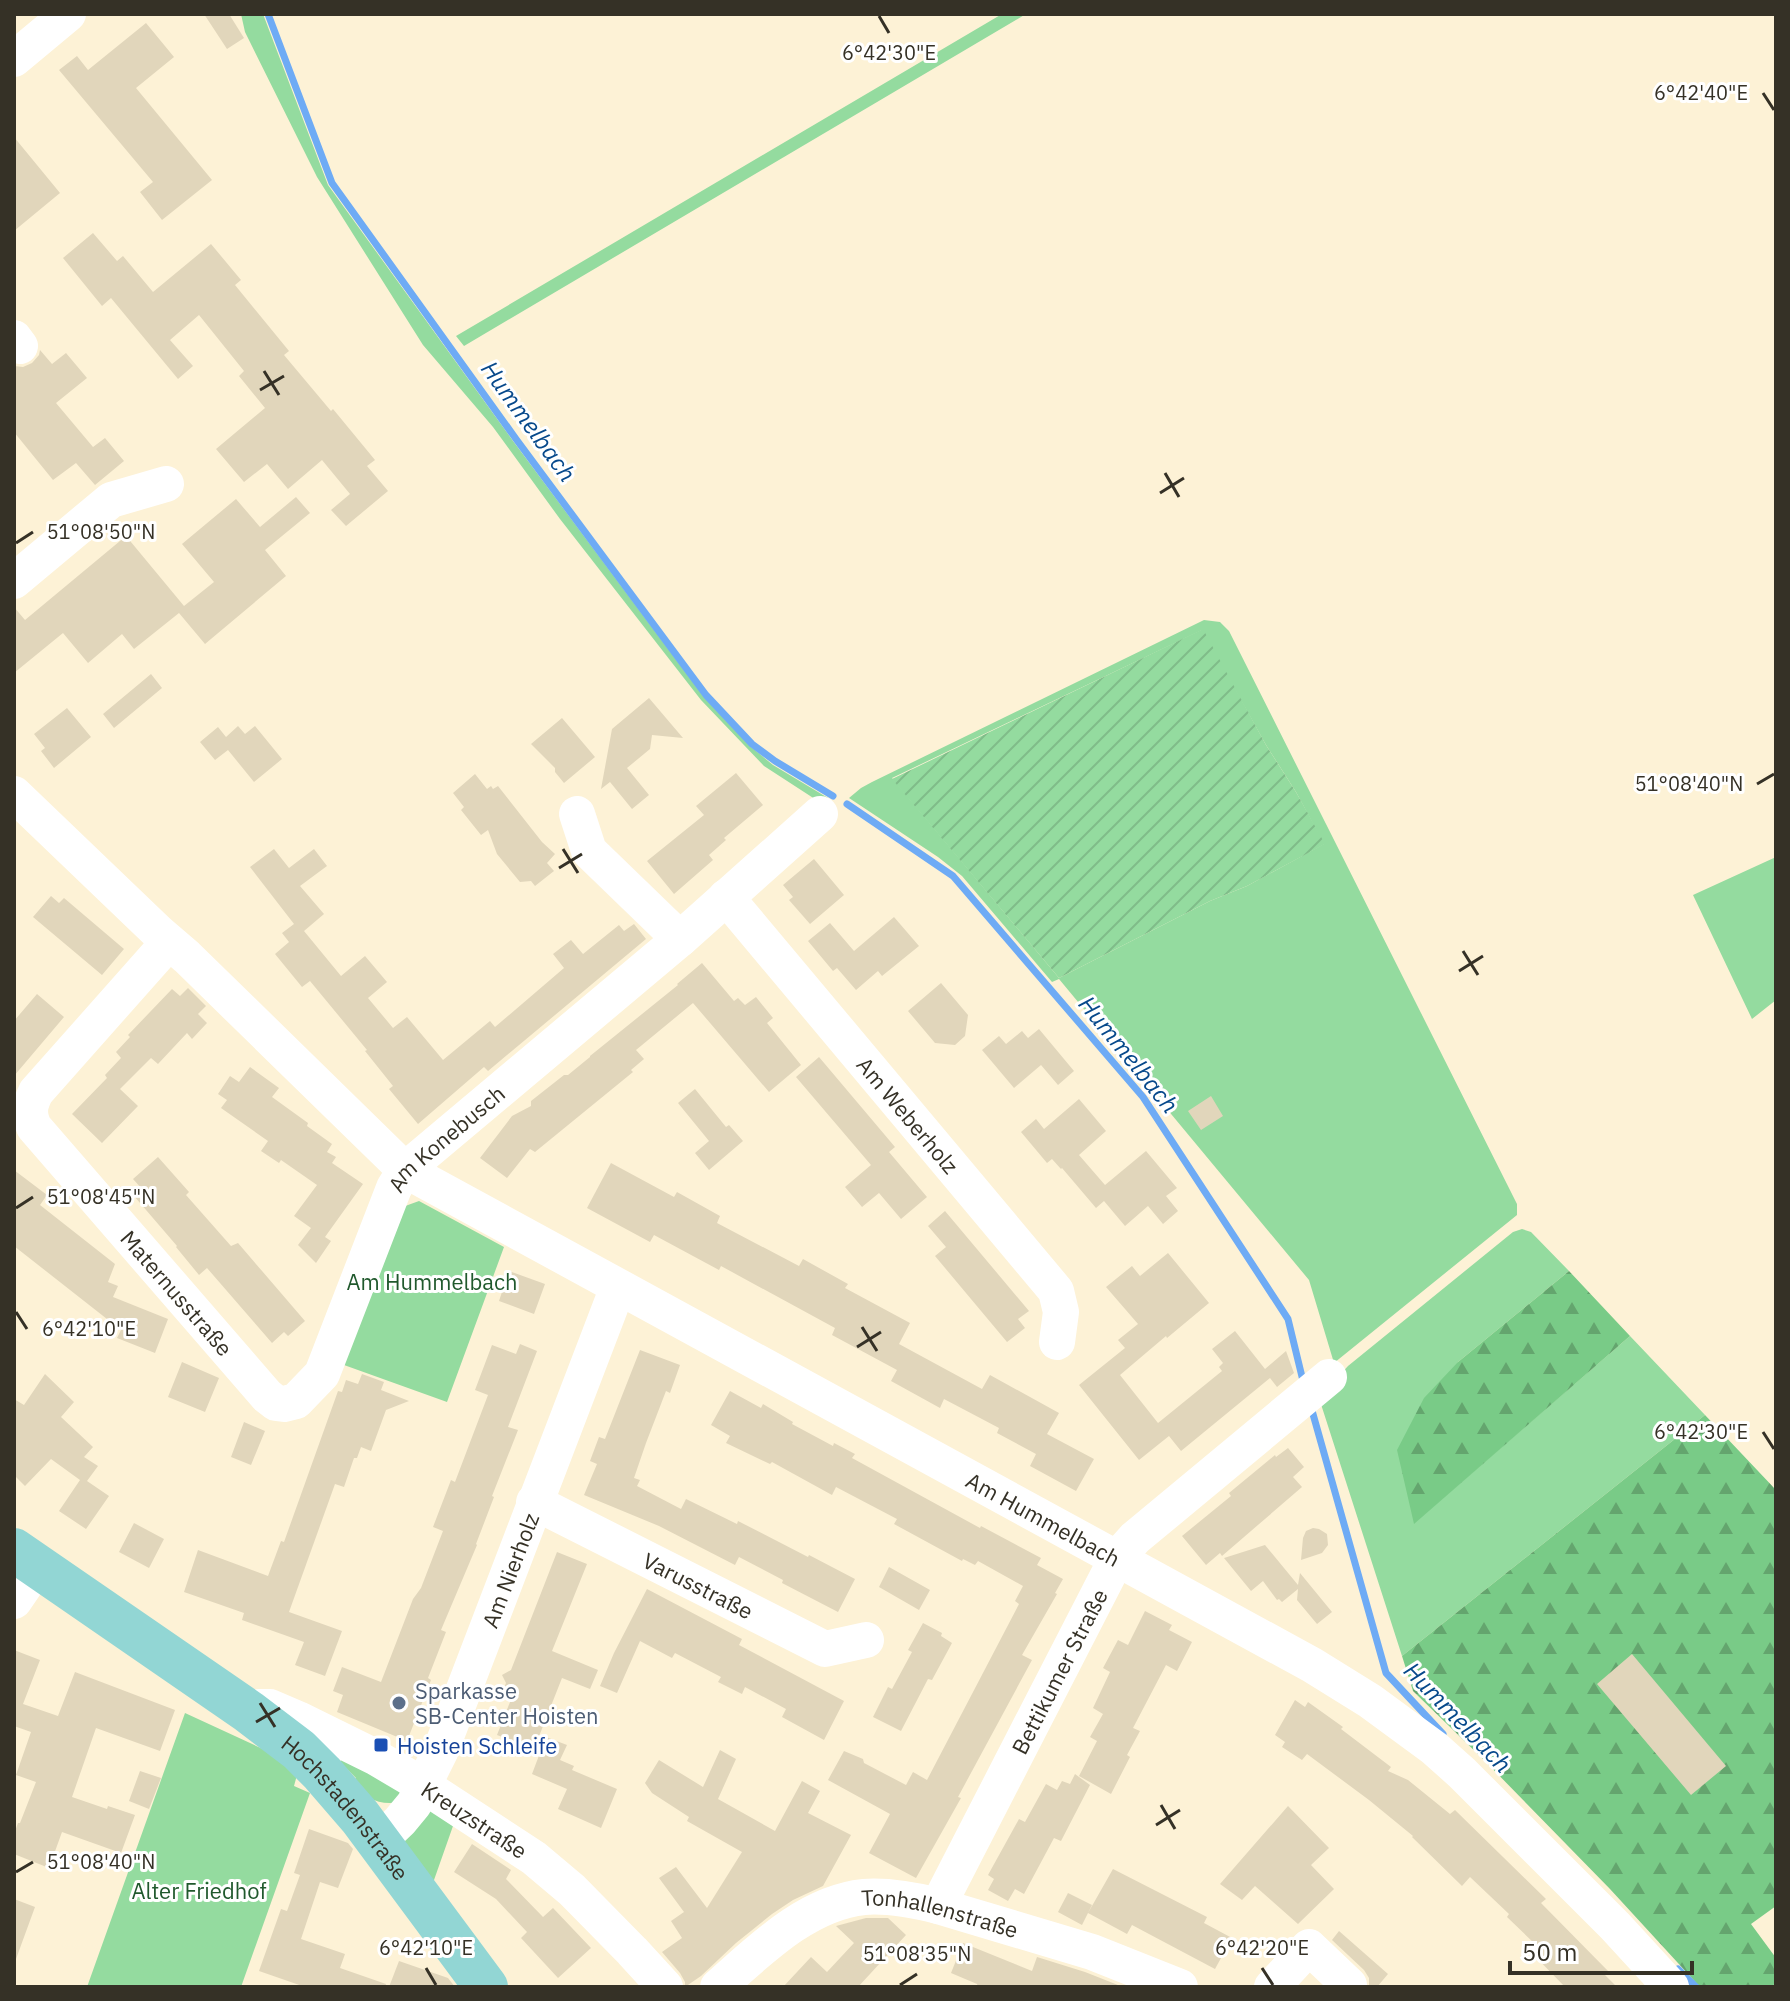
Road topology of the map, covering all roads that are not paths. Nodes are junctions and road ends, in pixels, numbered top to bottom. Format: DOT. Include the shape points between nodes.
graph roads {
  1 [pos="68,14"];
  2 [pos="14,59"];
  3 [pos="166,484"];
  4 [pos="14,581"];
  5 [pos="14,794"];
  6 [pos="577,814"];
  7 [pos="820,814"];
  8 [pos="726,897"];
  9 [pos="680,939"];
  10 [pos="169,942"];
  11 [pos="405,1170"];
  12 [pos="618,1287"];
  13 [pos="1057,1342"];
  14 [pos="1329,1377"];
  15 [pos="296,1401"];
  16 [pos="534,1502"];
  17 [pos="1117,1558"];
  18 [pos="22,1572"];
  19 [pos="866,1640"];
  20 [pos="249,1712"];
  21 [pos="424,1786"];
  22 [pos="379,1841"];
  23 [pos="938,1906"];
  24 [pos="1349,1985"];
  25 [pos="486,1987"];
  26 [pos="665,1987"];
  27 [pos="718,1987"];
  28 [pos="1180,1987"];
  29 [pos="1272,1987"];
  30 [pos="1671,1987"];
  1 -- 2 [label="street"];
  3 -- 4 [label="street" via="111,500"];
  5 -- 10 [label="street, Am Hummelbach"];
  6 -- 9 [label="street" via="589,851"];
  7 -- 8 [label="street, Am Konebusch"];
  8 -- 9 [label="street, Am Konebusch"];
  8 -- 13 [label="street, Am Weberholz" via="1056,1291 1061,1312"];
  9 -- 11 [label="street, Am Konebusch"];
  10 -- 11 [label="street, Am Hummelbach"];
  10 -- 15 [label="street, Maternusstraße" via="36,1092 29,1115 267,1396 276,1403"];
  11 -- 12 [label="street, Am Hummelbach"];
  11 -- 15 [label="street, Am Konebusch" via="322,1374"];
  12 -- 16 [label="street, Am Nierholz"];
  12 -- 17 [label="street, Am Hummelbach"];
  14 -- 17 [label="street, Bettikumer Straße"];
  16 -- 19 [label="street, Varusstraße" via="825,1649"];
  16 -- 21 [label="street, Am Nierholz"];
  17 -- 23 [label="street, Bettikumer Straße"];
  17 -- 30 [label="street, Am Hummelbach" via="1312,1665 1434,1748"];
  18 -- 20 [label="main road, Hochstadenstraße"];
  20 -- 21 [label="street, Kreuzstraße" via="270,1707"];
  20 -- 22 [label="main road, Hochstadenstraße" via="315,1765"];
  21 -- 22 [label="street, Am Nierholz"];
  21 -- 26 [label="street, Kreuzstraße" via="534,1858"];
  22 -- 25 [label="main road, Hochstadenstraße"];
  23 -- 27 [label="street, Tonhallenstraße" via="877,1897 834,1904 779,1935"];
  23 -- 28 [label="street, Tonhallenstraße" via="1092,1952"];
  24 -- 29 [label="street" via="1309,1947"];
}
